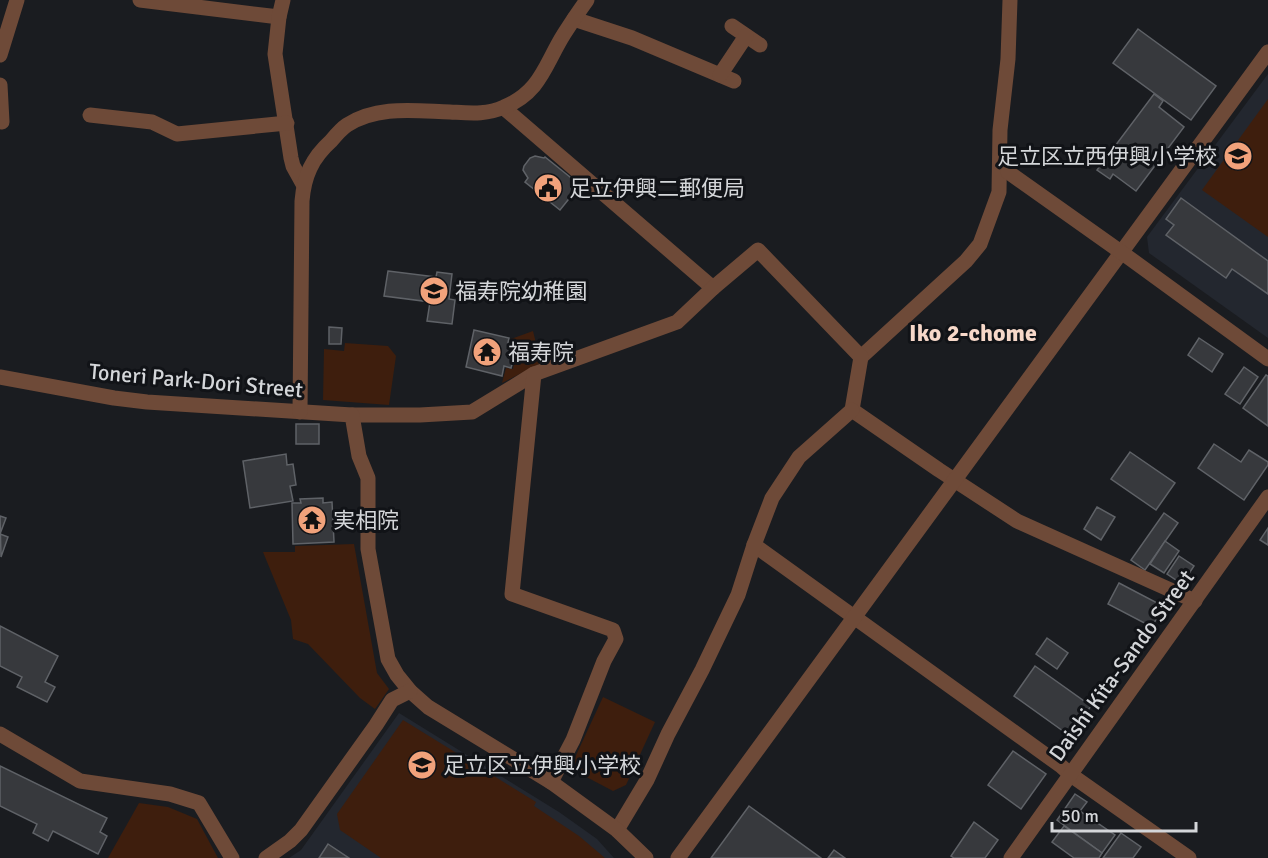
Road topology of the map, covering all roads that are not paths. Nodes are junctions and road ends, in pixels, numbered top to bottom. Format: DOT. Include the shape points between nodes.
graph roads {
  1 [pos="17,0"];
  2 [pos="140,0"];
  3 [pos="283,0"];
  4 [pos="587,0"];
  5 [pos="1010,0"];
  6 [pos="279,17"];
  7 [pos="574,19"];
  8 [pos="732,26"];
  9 [pos="746,36"];
  10 [pos="760,45"];
  11 [pos="1268,52"];
  12 [pos="0,55"];
  13 [pos="0,85"];
  14 [pos="504,108"];
  15 [pos="90,115"];
  16 [pos="2,122"];
  17 [pos="287,123"];
  18 [pos="1004,170"];
  19 [pos="303,184"];
  20 [pos="1121,252"];
  21 [pos="713,288"];
  22 [pos="861,357"];
  23 [pos="1268,359"];
  24 [pos="534,374"];
  25 [pos="0,377"];
  26 [pos="852,411"];
  27 [pos="300,412"];
  28 [pos="352,415"];
  29 [pos="956,480"];
  30 [pos="1268,497"];
  31 [pos="754,545"];
  32 [pos="1195,601"];
  33 [pos="855,616"];
  34 [pos="410,691"];
  35 [pos="0,734"];
  36 [pos="1071,775"];
  37 [pos="552,782"];
  38 [pos="616,830"];
  39 [pos="232,858"];
  40 [pos="266,858"];
  41 [pos="646,858"];
  42 [pos="678,858"];
  43 [pos="1011,858"];
  44 [pos="1189,858"];
  1 -- 12 [label="street"];
  2 -- 6 [label="street"];
  3 -- 6 [label="street"];
  4 -- 7 [label="street"];
  5 -- 18 [label="street" via="1000,130"];
  6 -- 17 [label="street" via="275,54"];
  7 -- 9 [label="street" via="632,38 727,78"];
  7 -- 14 [label="street" via="539,81 530,92"];
  8 -- 9 [label="street"];
  9 -- 10 [label="street"];
  11 -- 20 [label="street"];
  13 -- 16 [label="street"];
  14 -- 19 [label="street" via="480,114 393,110 370,114 346,125 325,146"];
  14 -- 21 [label="street"];
  15 -- 17 [label="street" via="152,122 177,134"];
  17 -- 19 [label="street" via="293,166"];
  18 -- 20 [label="street"];
  18 -- 22 [label="street" via="980,244"];
  19 -- 27 [label="street"];
  20 -- 23 [label="street"];
  20 -- 29 [label="street"];
  21 -- 22 [label="street, Toneri Park-Dori Street" via="758,250"];
  21 -- 24 [label="street, Toneri Park-Dori Street" via="677,322"];
  22 -- 26 [label="street"];
  24 -- 28 [label="street, Toneri Park-Dori Street" via="472,412"];
  24 -- 37 [label="street" via="512,594 613,630 616,639"];
  25 -- 27 [label="street, Toneri Park-Dori Street" via="147,402"];
  26 -- 29 [label="street"];
  26 -- 31 [label="street" via="799,457 772,498"];
  27 -- 28 [label="street, Toneri Park-Dori Street"];
  28 -- 34 [label="street" via="359,456 368,478 368,549 388,659"];
  29 -- 32 [label="street" via="1017,521"];
  29 -- 33 [label="street"];
  30 -- 32 [label="street, Daishi Kita-Sando Street"];
  31 -- 33 [label="street"];
  31 -- 38 [label="street" via="738,595 702,670 647,780"];
  32 -- 36 [label="street, Daishi Kita-Sando Street"];
  33 -- 36 [label="street"];
  33 -- 42 [label="street"];
  34 -- 37 [label="street" via="437,712"];
  34 -- 40 [label="street" via="392,700 301,830"];
  35 -- 39 [label="street" via="80,781 170,794 199,803"];
  36 -- 43 [label="street, Daishi Kita-Sando Street"];
  36 -- 44 [label="street"];
  37 -- 38 [label="street"];
  38 -- 41 [label="street"];
}
